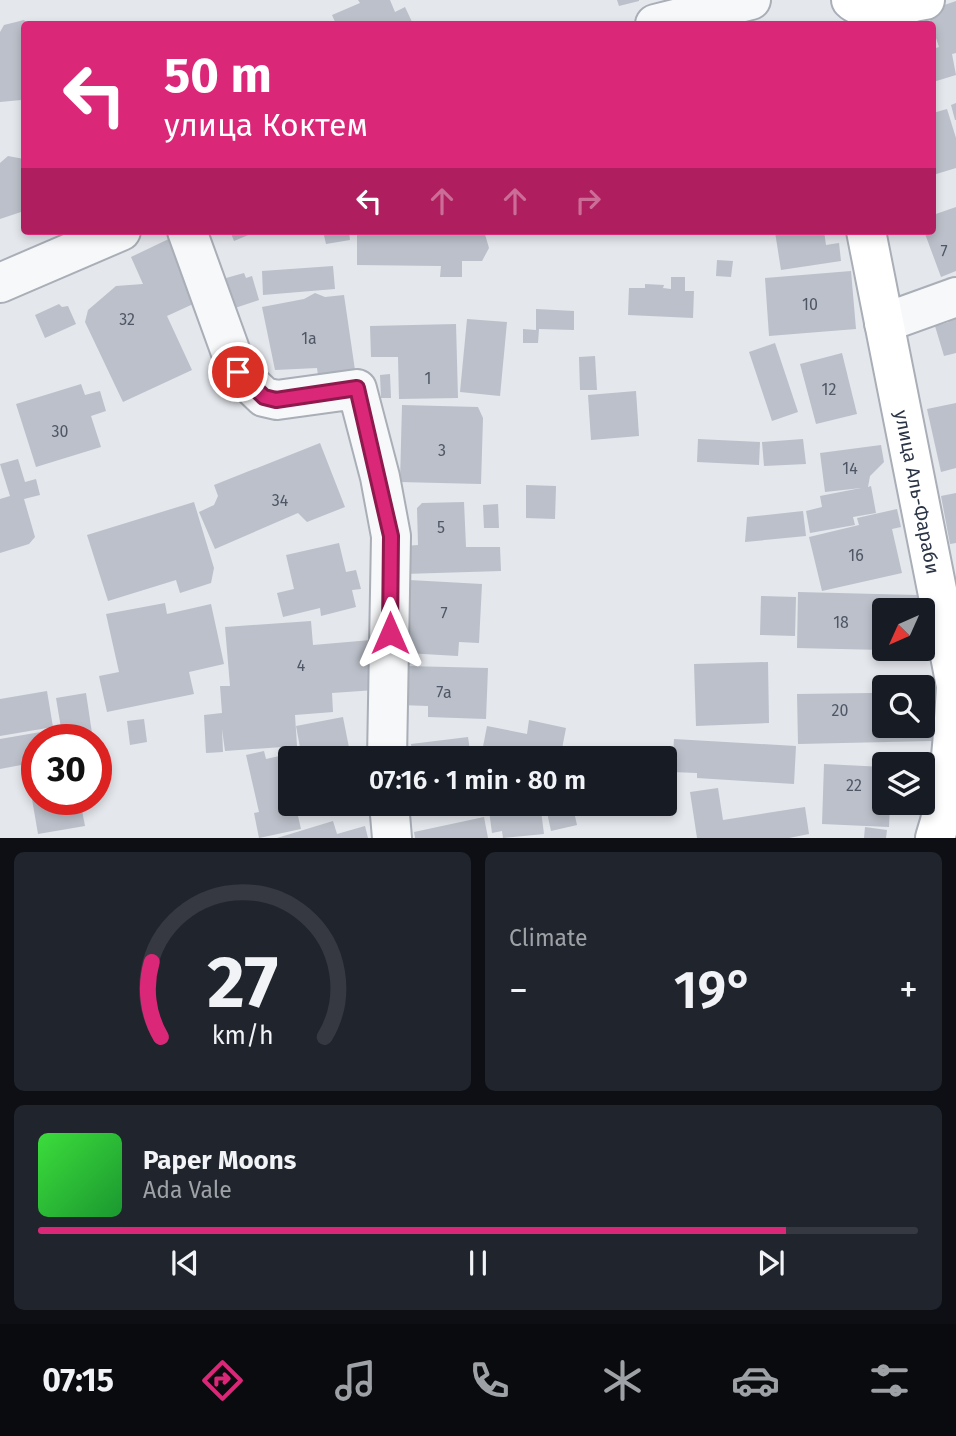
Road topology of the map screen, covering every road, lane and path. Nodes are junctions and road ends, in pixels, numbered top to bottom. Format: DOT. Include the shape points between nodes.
graph roads {
  1 [pos="751,0"];
  2 [pos="833,0"];
  3 [pos="851,0"];
  4 [pos="925,0"];
  5 [pos="667,21"];
  6 [pos="835,21"];
  7 [pos="112,235"];
  8 [pos="188,235"];
  9 [pos="867,235"];
  10 [pos="0,283"];
  11 [pos="956,297"];
  12 [pos="884,323"];
  13 [pos="387,746"];
  14 [pos="953,755"];
  15 [pos="389,816"];
  16 [pos="392,838"];
  17 [pos="934,838"];
  1 -- 5 [label="street"];
  2 -- 6 [label="street"];
  3 -- 4 [label="street" via="874,7"];
  7 -- 10 [label="street"];
  8 -- 13 [label="street" via="238,372 264,397 276,400 357,388 391,536"];
  9 -- 12 [label="street, улица Аль-Фараби"];
  11 -- 12 [label="street"];
  12 -- 14 [label="street, улица Аль-Фараби" via="956,686"];
  14 -- 17 [label="street, улица Аль-Фараби"];
  15 -- 16 [label="street"];
}
